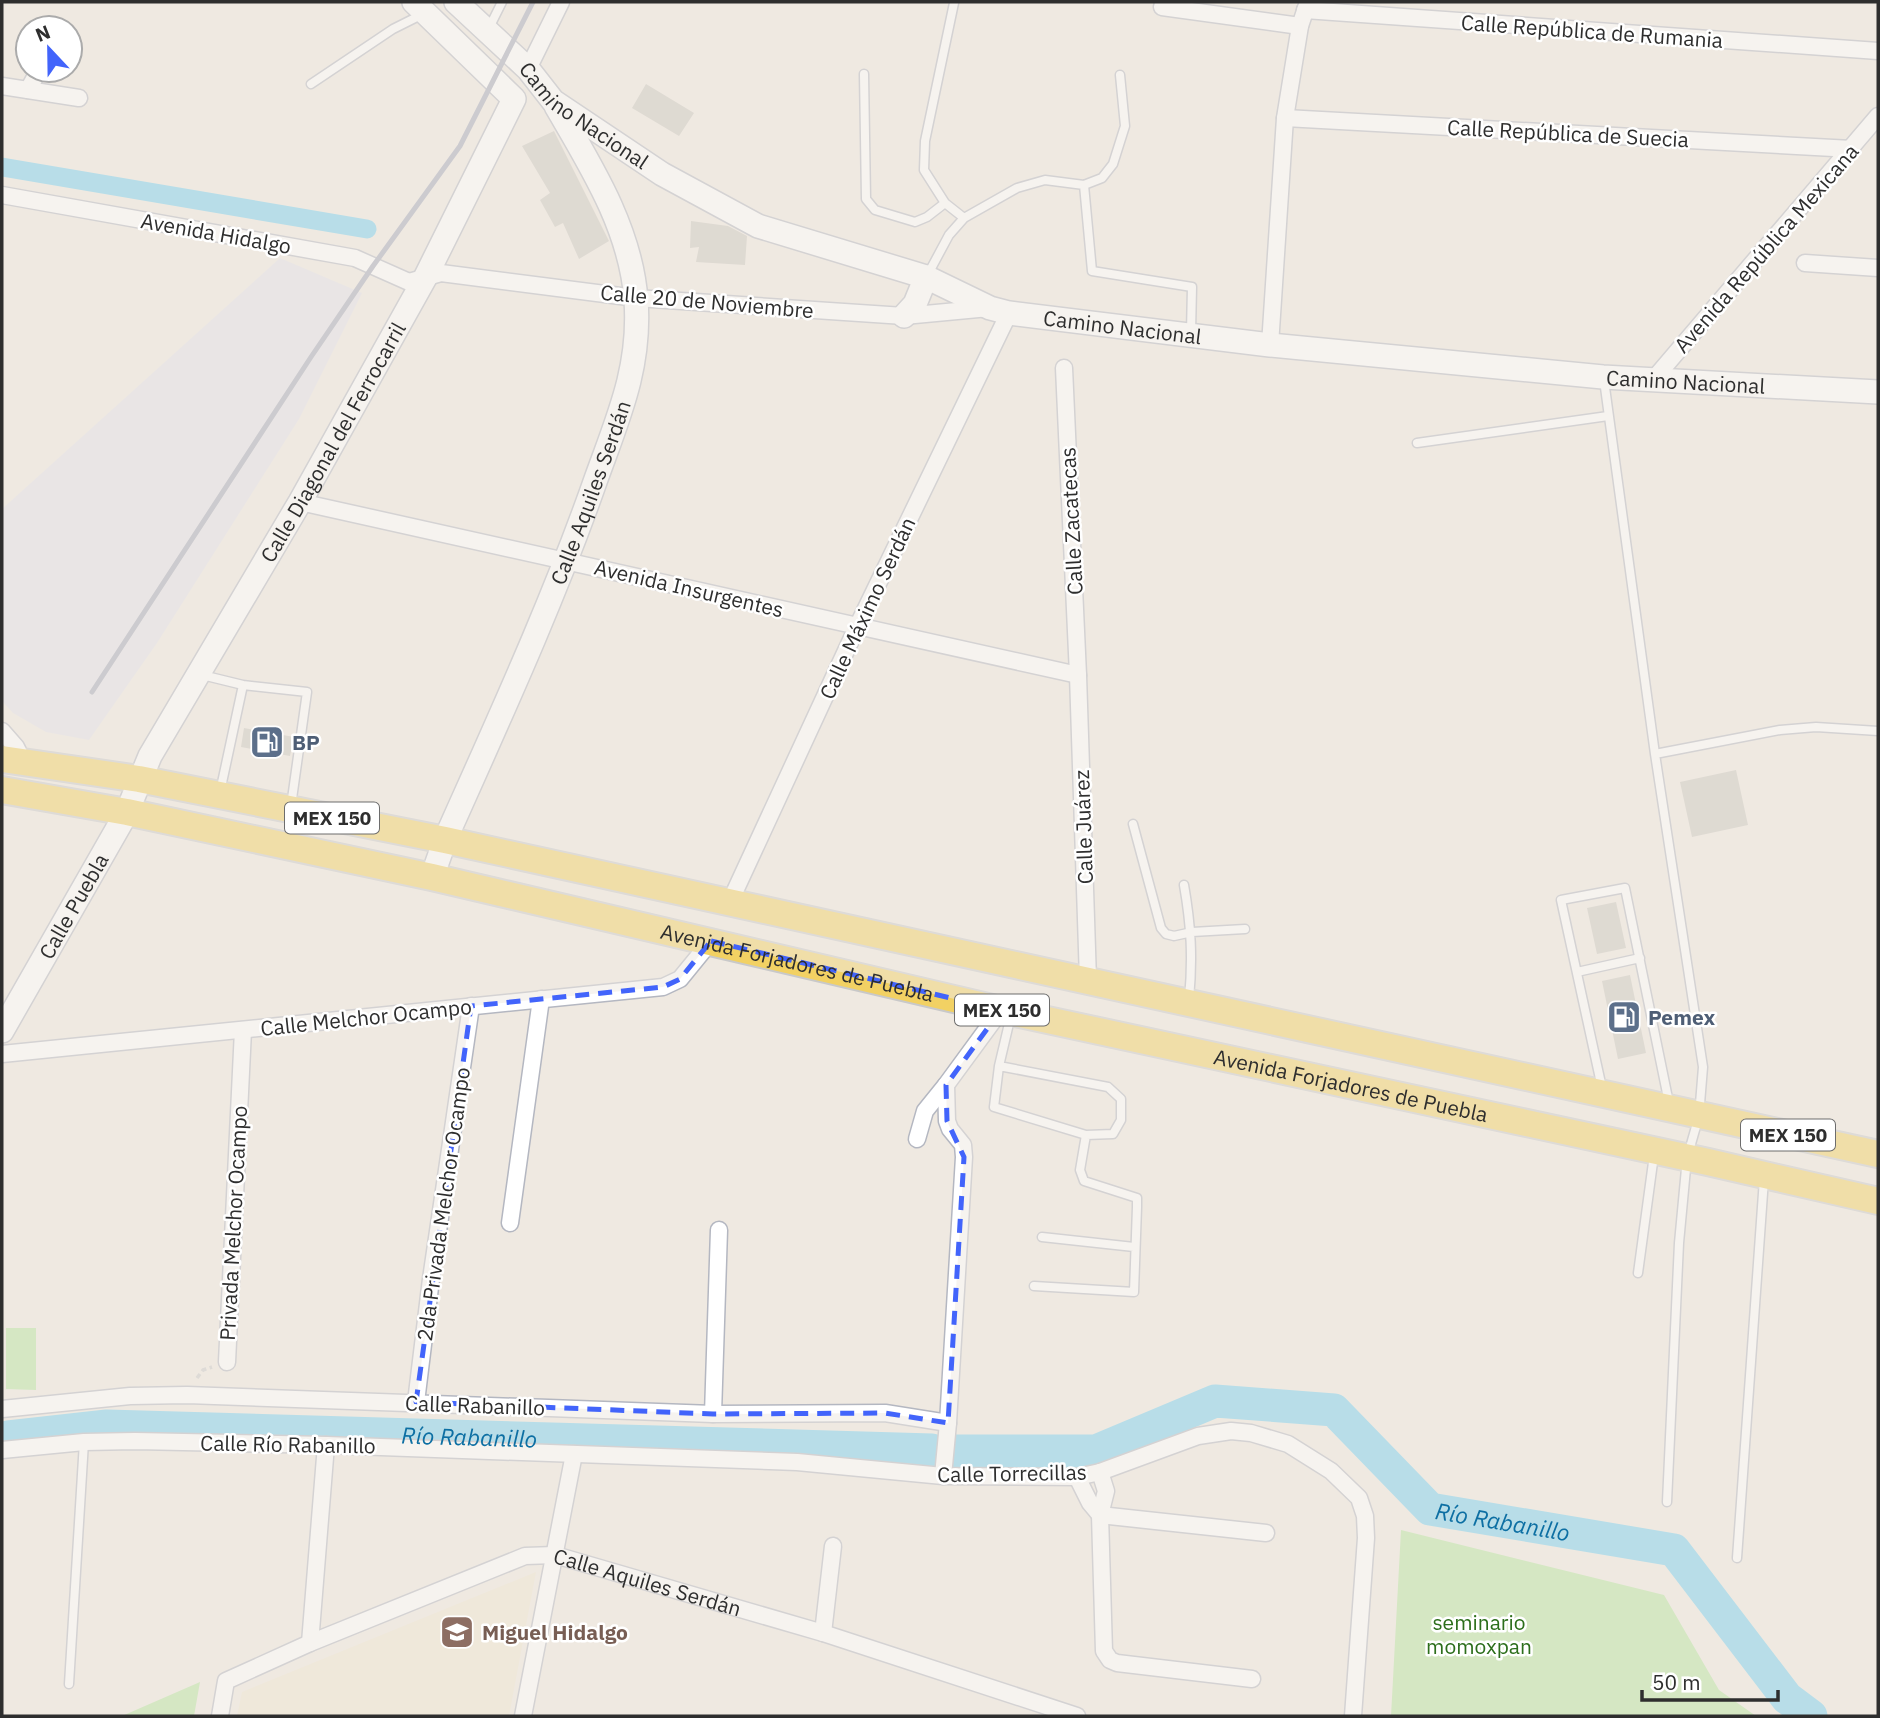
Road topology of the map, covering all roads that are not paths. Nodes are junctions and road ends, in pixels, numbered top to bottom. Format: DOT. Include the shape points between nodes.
graph roads {
  1 [pos="456,2"];
  2 [pos="502,2"];
  3 [pos="561,2"];
  4 [pos="954,3"];
  5 [pos="1307,6"];
  6 [pos="419,7"];
  7 [pos="1162,7"];
  8 [pos="1300,26"];
  9 [pos="487,30"];
  10 [pos="1878,51"];
  11 [pos="528,69"];
  12 [pos="864,74"];
  13 [pos="1120,75"];
  14 [pos="31,84"];
  15 [pos="311,84"];
  16 [pos="2,86"];
  17 [pos="28,90"];
  18 [pos="79,98"];
  19 [pos="514,99"];
  20 [pos="553,101"];
  21 [pos="1878,116"];
  22 [pos="1285,118"];
  23 [pos="1852,149"];
  24 [pos="1084,185"];
  25 [pos="2,195"];
  26 [pos="945,203"];
  27 [pos="964,218"];
  28 [pos="1805,263"];
  29 [pos="1878,268"];
  30 [pos="926,277"];
  31 [pos="425,278"];
  32 [pos="636,298"];
  33 [pos="1000,310"];
  34 [pos="904,316"];
  35 [pos="1191,335"];
  36 [pos="1270,345"];
  37 [pos="1063,368"];
  38 [pos="1603,377"];
  39 [pos="1653,380"];
  40 [pos="1878,392"];
  41 [pos="1608,415"];
  42 [pos="1417,443"];
  43 [pos="300,502"];
  44 [pos="568,560"];
  45 [pos="857,627"];
  46 [pos="199,674"];
  47 [pos="1078,675"];
  48 [pos="243,685"];
  49 [pos="2,731"];
  50 [pos="1878,731"];
  51 [pos="1655,754"];
  52 [pos="12,760"];
  53 [pos="139,779"];
  54 [pos="2,790"];
  55 [pos="219,795"];
  56 [pos="291,809"];
  57 [pos="127,812"];
  58 [pos="1133,824"];
  59 [pos="445,841"];
  60 [pos="432,877"];
  61 [pos="1184,885"];
  62 [pos="729,904"];
  63 [pos="1245,929"];
  64 [pos="1192,932"];
  65 [pos="711,941"];
  66 [pos="1640,958"];
  67 [pos="1577,972"];
  68 [pos="1088,980"];
  69 [pos="541,999"];
  70 [pos="1188,1002"];
  71 [pos="471,1006"];
  72 [pos="1006,1011"];
  73 [pos="243,1030"];
  74 [pos="2,1031"];
  75 [pos="2,1054"];
  76 [pos="999,1066"];
  77 [pos="946,1085"];
  78 [pos="1604,1094"];
  79 [pos="1671,1110"];
  80 [pos="1699,1116"];
  81 [pos="1086,1135"];
  82 [pos="917,1139"];
  83 [pos="1655,1151"];
  84 [pos="1878,1154"];
  85 [pos="1687,1158"];
  86 [pos="1764,1176"];
  87 [pos="1878,1201"];
  88 [pos="510,1223"];
  89 [pos="719,1230"];
  90 [pos="1042,1237"];
  91 [pos="1135,1247"];
  92 [pos="1638,1273"];
  93 [pos="1034,1286"];
  94 [pos="227,1362"];
  95 [pos="416,1402"];
  96 [pos="2,1409"];
  97 [pos="713,1414"];
  98 [pos="948,1423"];
  99 [pos="84,1442"];
  100 [pos="326,1445"];
  101 [pos="2,1450"];
  102 [pos="574,1454"];
  103 [pos="797,1462"];
  104 [pos="1100,1472"];
  105 [pos="943,1476"];
  106 [pos="1077,1477"];
  107 [pos="1667,1502"];
  108 [pos="1100,1515"];
  109 [pos="1266,1533"];
  110 [pos="833,1546"];
  111 [pos="555,1555"];
  112 [pos="1737,1559"];
  113 [pos="823,1633"];
  114 [pos="310,1643"];
  115 [pos="1252,1679"];
  116 [pos="69,1684"];
  117 [pos="220,1716"];
  118 [pos="523,1716"];
  119 [pos="1077,1716"];
  120 [pos="1353,1716"];
  1 -- 9 [label="main road, Camino Nacional"];
  2 -- 9 [label="lane"];
  3 -- 11 [label="street"];
  4 -- 26 [label="lane" via="925,141 924,170"];
  5 -- 8 [label="street"];
  5 -- 10 [label="street, Calle República de Rumania"];
  6 -- 15 [label="lane"];
  6 -- 19 [label="main road, Camino Nacional"];
  7 -- 8 [label="street"];
  8 -- 22 [label="street"];
  9 -- 11 [label="main road, Camino Nacional"];
  11 -- 20 [label="main road, Camino Nacional"];
  12 -- 26 [label="lane" via="866,199 875,210 915,222"];
  13 -- 24 [label="lane" via="1125,126 1113,164 1102,178"];
  14 -- 17 [label="street"];
  16 -- 17 [label="street"];
  17 -- 18 [label="street"];
  19 -- 31 [label="main road, Calle Diagonal del Ferrocarril"];
  20 -- 30 [label="main road, Camino Nacional" via="662,174 758,226"];
  20 -- 32 [label="main road, Calle Aquiles Serdán" via="596,173 612,210 625,243"];
  21 -- 23 [label="street, Avenida República Mexicana"];
  22 -- 23 [label="street, Calle República de Suecia"];
  22 -- 36 [label="street"];
  23 -- 39 [label="street, Avenida República Mexicana"];
  24 -- 27 [label="lane" via="1045,180 1017,188"];
  24 -- 35 [label="lane" via="1092,271 1192,287"];
  25 -- 31 [label="street, Avenida Hidalgo" via="355,258 409,282"];
  26 -- 27 [label="lane"];
  27 -- 30 [label="lane"];
  28 -- 29 [label="street"];
  30 -- 33 [label="main road, Camino Nacional"];
  30 -- 34 [label="main road" via="915,304"];
  31 -- 32 [label="street, Calle 20 de Noviembre" via="441,273"];
  31 -- 43 [label="main road, Calle Diagonal del Ferrocarril"];
  32 -- 34 [label="street, Calle 20 de Noviembre"];
  32 -- 44 [label="main road, Calle Aquiles Serdán" via="637,338 630,383"];
  33 -- 34 [label="street, Calle 20 de Noviembre"];
  33 -- 35 [label="main road, Camino Nacional"];
  33 -- 45 [label="street, Calle Máximo Serdán"];
  35 -- 36 [label="main road, Camino Nacional"];
  36 -- 38 [label="main road, Camino Nacional"];
  37 -- 47 [label="street, Calle Zacatecas"];
  38 -- 39 [label="main road, Camino Nacional"];
  38 -- 41 [label="lane"];
  39 -- 40 [label="main road, Camino Nacional"];
  41 -- 42 [label="lane"];
  41 -- 51 [label="lane"];
  43 -- 44 [label="street, Avenida Insurgentes"];
  43 -- 46 [label="main road, Calle Diagonal del Ferrocarril"];
  44 -- 45 [label="street, Avenida Insurgentes"];
  44 -- 59 [label="main road, Calle Aquiles Serdán"];
  45 -- 47 [label="street, Avenida Insurgentes"];
  45 -- 62 [label="street, Calle Máximo Serdán"];
  46 -- 48 [label="lane"];
  46 -- 53 [label="main road, Calle Diagonal del Ferrocarril"];
  47 -- 68 [label="street, Calle Juárez"];
  48 -- 55 [label="lane"];
  48 -- 56 [label="lane" via="307,692"];
  49 -- 52 [label="street" via="16,747"];
  50 -- 51 [label="lane" via="1780,730"];
  51 -- 80 [label="lane" via="1703,1067"];
  52 -- 53 [label="main road, Avenida Forjadores de Puebla / MEX 150"];
  53 -- 55 [label="main road, Avenida Forjadores de Puebla / MEX 150"];
  53 -- 57 [label="main road, Calle Puebla"];
  54 -- 57 [label="main road, Avenida Forjadores de Puebla / MEX 150"];
  55 -- 56 [label="main road, Avenida Forjadores de Puebla / MEX 150"];
  56 -- 59 [label="main road, Avenida Forjadores de Puebla / MEX 150"];
  57 -- 60 [label="main road, Avenida Forjadores de Puebla / MEX 150"];
  57 -- 74 [label="main road, Calle Puebla"];
  58 -- 64 [label="lane" via="1161,928 1174,936"];
  59 -- 60 [label="main road, Calle Aquiles Serdán"];
  59 -- 62 [label="main road, Avenida Forjadores de Puebla / MEX 150"];
  60 -- 65 [label="main road, Avenida Forjadores de Puebla / MEX 150"];
  61 -- 64 [label="lane"];
  62 -- 68 [label="main road, Avenida Forjadores de Puebla / MEX 150"];
  63 -- 64 [label="lane"];
  64 -- 70 [label="lane"];
  65 -- 69 [label="street, Calle Melchor Ocampo" via="672,984"];
  65 -- 72 [label="main road, Avenida Forjadores de Puebla / MEX 150"];
  66 -- 67 [label="lane"];
  66 -- 67 [label="lane" via="1625,888 1561,900"];
  66 -- 79 [label="lane"];
  67 -- 78 [label="lane"];
  68 -- 70 [label="main road, Avenida Forjadores de Puebla / MEX 150"];
  69 -- 71 [label="street, Calle Melchor Ocampo"];
  69 -- 88 [label="street"];
  70 -- 78 [label="main road, Avenida Forjadores de Puebla / MEX 150"];
  71 -- 73 [label="street, Calle Melchor Ocampo"];
  71 -- 95 [label="street, 2da Privada Melchor Ocampo"];
  72 -- 76 [label="lane"];
  72 -- 77 [label="street"];
  72 -- 83 [label="main road, Avenida Forjadores de Puebla / MEX 150"];
  73 -- 75 [label="street, Calle Melchor Ocampo"];
  73 -- 94 [label="street, Privada Melchor Ocampo"];
  76 -- 81 [label="lane" via="994,1107"];
  76 -- 81 [label="lane" via="1108,1087 1121,1099 1121,1120 1113,1133"];
  77 -- 82 [label="street" via="925,1111"];
  77 -- 98 [label="street" via="947,1121 963,1145 964,1157"];
  78 -- 79 [label="main road, Avenida Forjadores de Puebla / MEX 150"];
  79 -- 80 [label="main road, Avenida Forjadores de Puebla / MEX 150"];
  80 -- 84 [label="main road, Avenida Forjadores de Puebla / MEX 150"];
  80 -- 85 [label="lane"];
  81 -- 91 [label="lane" via="1080,1170 1084,1181 1137,1198"];
  83 -- 85 [label="main road, Avenida Forjadores de Puebla / MEX 150"];
  83 -- 92 [label="lane"];
  85 -- 86 [label="main road, Avenida Forjadores de Puebla / MEX 150"];
  85 -- 107 [label="lane"];
  86 -- 87 [label="main road, Avenida Forjadores de Puebla / MEX 150"];
  86 -- 112 [label="lane"];
  89 -- 97 [label="street"];
  90 -- 91 [label="lane"];
  91 -- 93 [label="lane" via="1134,1292"];
  95 -- 96 [label="street, Calle Rabanillo" via="187,1395"];
  95 -- 97 [label="street, Calle Rabanillo"];
  97 -- 98 [label="street, Calle Rabanillo" via="885,1413"];
  98 -- 105 [label="street"];
  99 -- 100 [label="street, Calle Río Rabanillo"];
  99 -- 101 [label="street, Calle Río Rabanillo"];
  99 -- 116 [label="lane"];
  100 -- 102 [label="street, Calle Río Rabanillo"];
  100 -- 114 [label="street"];
  102 -- 103 [label="street, Calle Río Rabanillo"];
  102 -- 111 [label="street"];
  103 -- 105 [label="street, Calle Torrecillas"];
  104 -- 106 [label="street, Calle Torrecillas"];
  104 -- 108 [label="street" via="1106,1491"];
  104 -- 120 [label="street, Calle Torrecillas" via="1198,1436 1241,1432 1288,1444 1331,1471 1359,1498 1366,1538"];
  105 -- 106 [label="street, Calle Torrecillas"];
  106 -- 108 [label="street"];
  108 -- 109 [label="street"];
  108 -- 115 [label="street" via="1104,1651 1110,1660"];
  110 -- 113 [label="street"];
  111 -- 113 [label="street, Calle Aquiles Serdán"];
  111 -- 114 [label="street, Calle Aquiles Serdán" via="525,1556"];
  111 -- 118 [label="street"];
  113 -- 119 [label="street, Calle Aquiles Serdán"];
  114 -- 117 [label="street, Calle Aquiles Serdán" via="226,1681"];
}
